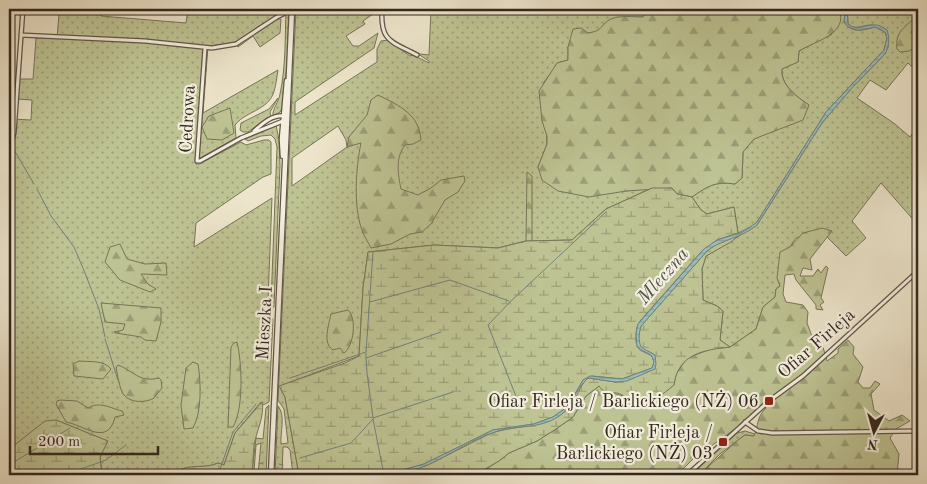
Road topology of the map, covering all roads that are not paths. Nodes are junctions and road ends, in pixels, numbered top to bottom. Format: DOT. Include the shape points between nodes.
graph roads {
  1 [pos="23,9"];
  2 [pos="292,9"];
  3 [pos="382,9"];
  4 [pos="283,14"];
  5 [pos="21,35"];
  6 [pos="205,48"];
  7 [pos="417,55"];
  8 [pos="285,118"];
  9 [pos="278,123"];
  10 [pos="283,128"];
  11 [pos="250,133"];
  12 [pos="10,147"];
  13 [pos="284,171"];
  14 [pos="918,271"];
  15 [pos="750,417"];
  16 [pos="745,422"];
  17 [pos="753,429"];
  18 [pos="918,431"];
  19 [pos="271,475"];
  20 [pos="687,475"];
  1 -- 5 [label="street"];
  2 -- 8 [label="street, Mieszka I"];
  3 -- 7 [label="street" via="382,28 386,36"];
  4 -- 6 [label="street" via="236,44"];
  5 -- 6 [label="street" via="145,41"];
  5 -- 12 [label="street" via="14,133"];
  6 -- 11 [label="street, Cedrowa" via="197,161"];
  8 -- 9 [label="street, Cedrowa"];
  8 -- 10 [label="street, Mieszka I"];
  8 -- 11 [label="street, Cedrowa" via="273,117"];
  8 -- 13 [label="street, Mieszka I"];
  9 -- 10 [label="street"];
  9 -- 11 [label="street, Cedrowa"];
  10 -- 13 [label="street, Mieszka I"];
  13 -- 19 [label="street, Mieszka I"];
  14 -- 15 [label="street, Ofiar Firleja" via="803,376"];
  15 -- 16 [label="street, Ofiar Firleja"];
  15 -- 17 [label="street"];
  16 -- 17 [label="street"];
  16 -- 20 [label="street, Ofiar Firleja"];
  17 -- 18 [label="street" via="772,433"];
}
